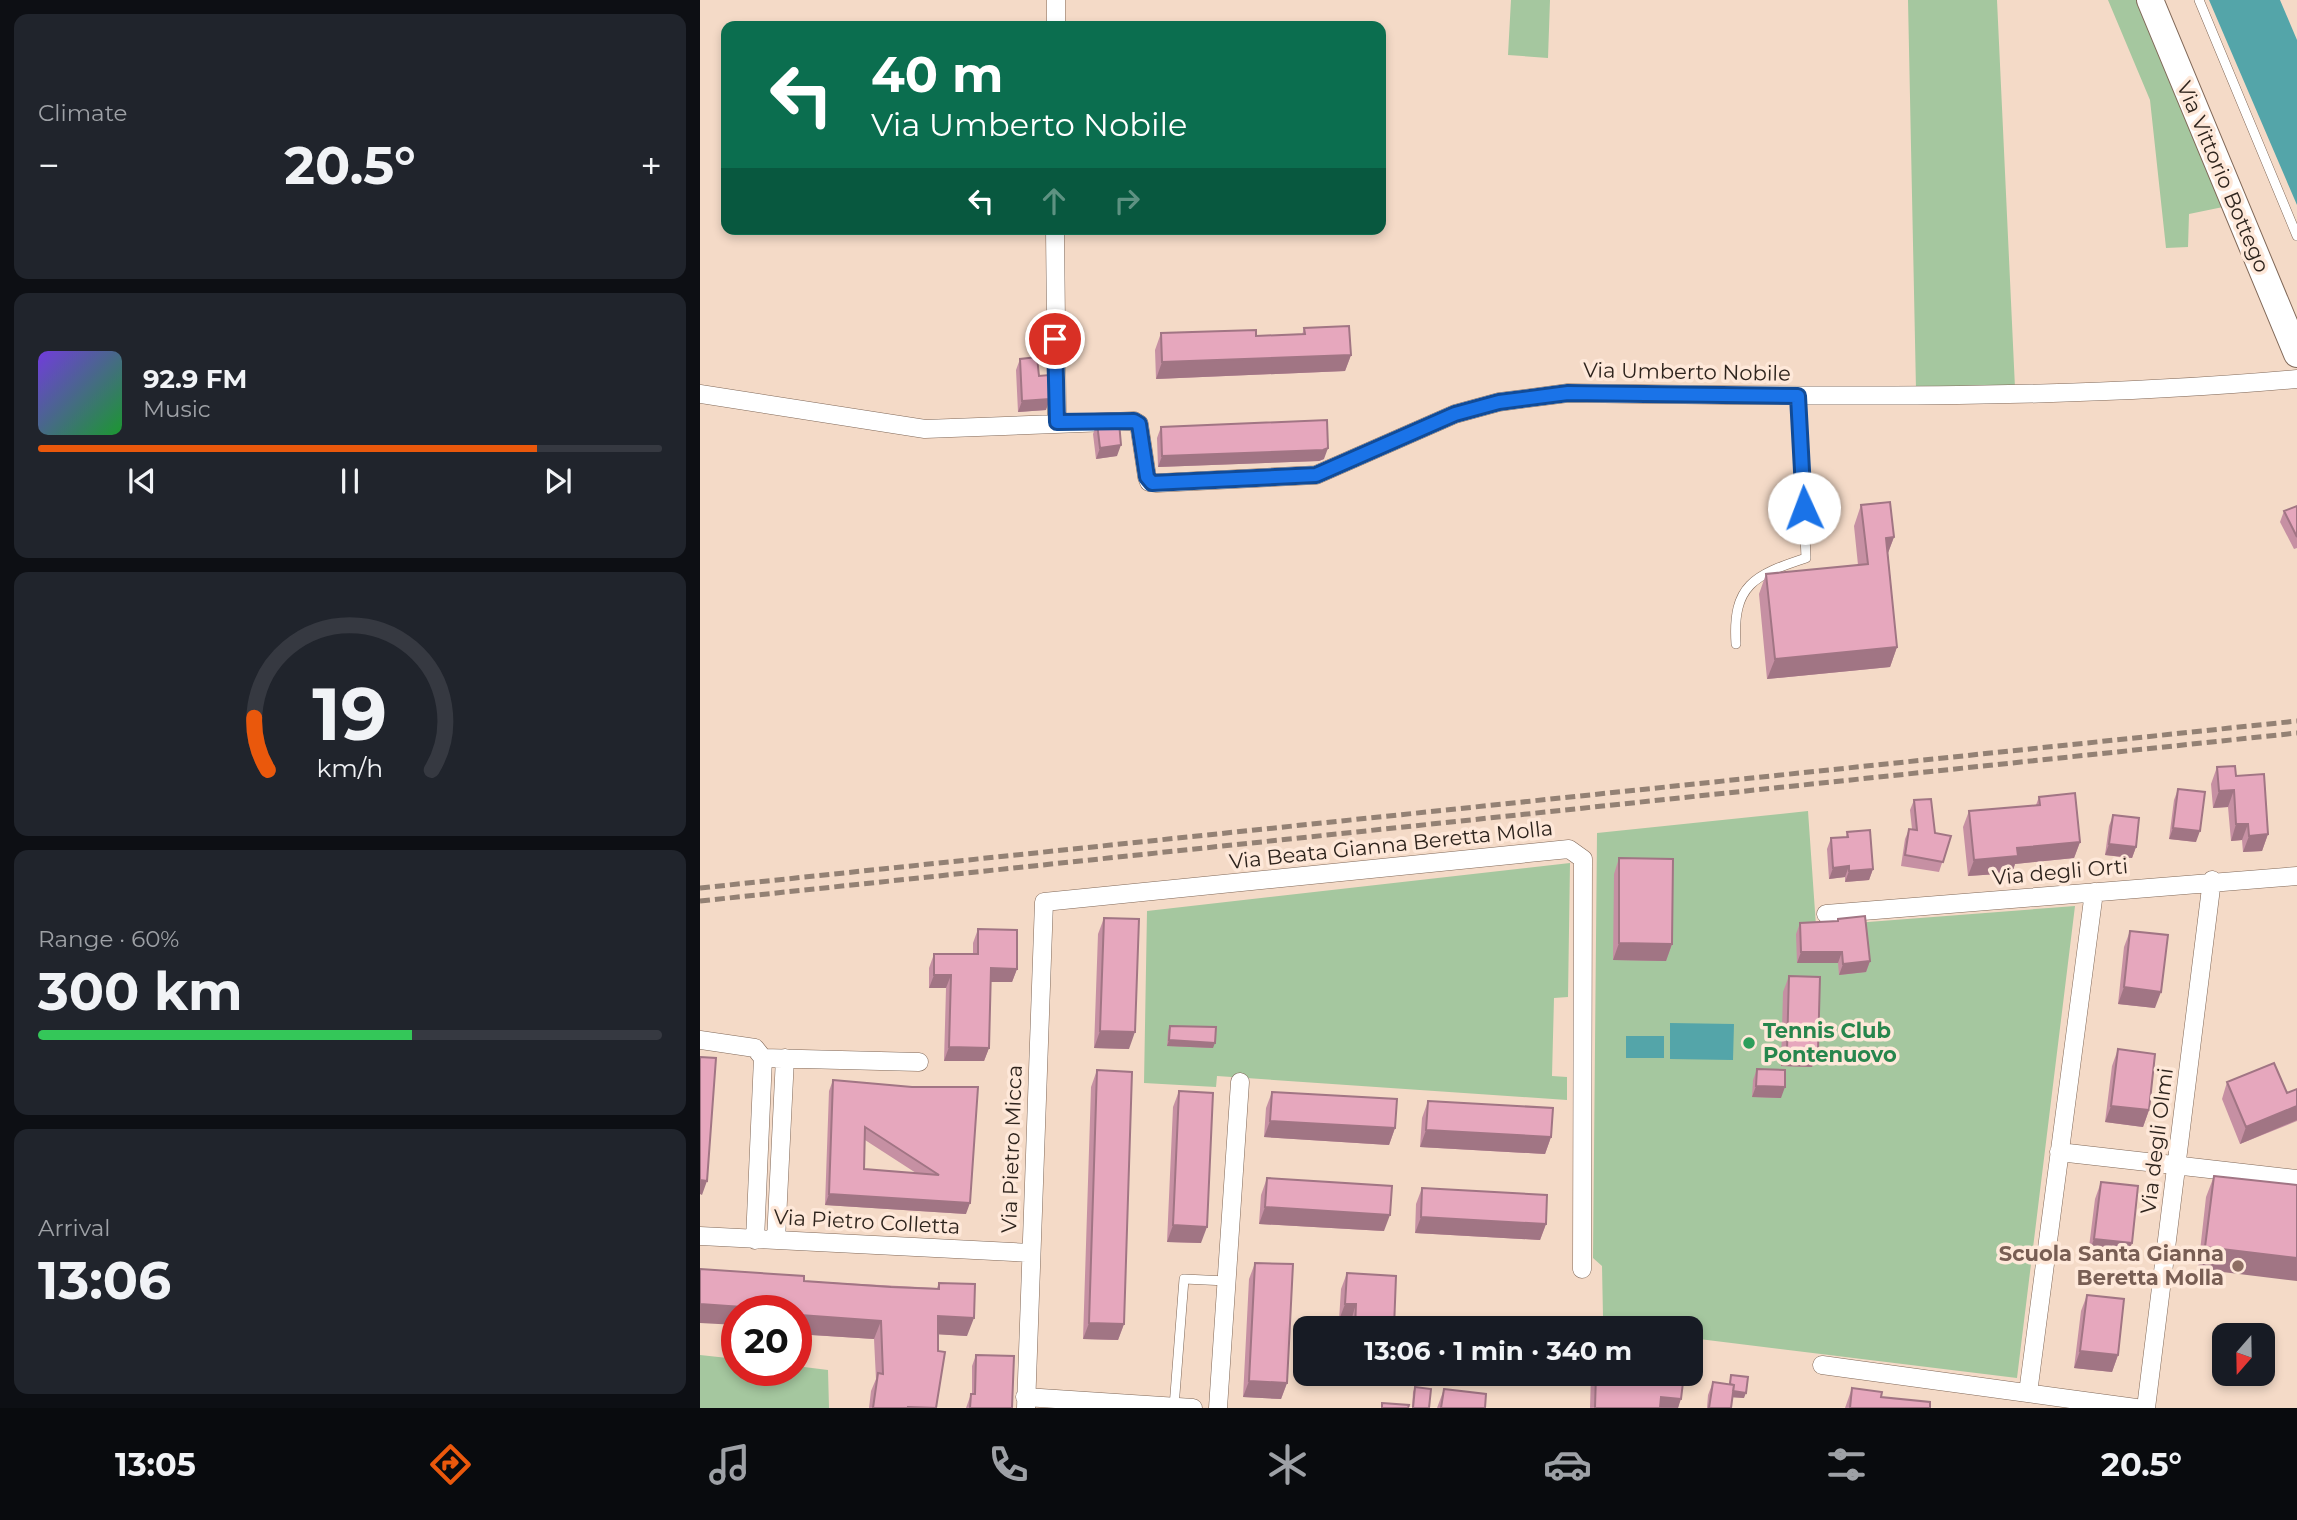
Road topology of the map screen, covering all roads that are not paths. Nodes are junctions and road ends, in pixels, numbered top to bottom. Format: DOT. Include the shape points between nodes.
graph roads {
  1 [pos="1056,0"];
  2 [pos="2150,0"];
  3 [pos="2199,0"];
  4 [pos="1056,21"];
  5 [pos="1055,235"];
  6 [pos="2297,236"];
  7 [pos="2297,354"];
  8 [pos="2297,379"];
  9 [pos="700,394"];
  10 [pos="1798,396"];
  11 [pos="1057,422"];
  12 [pos="1736,644"];
  13 [pos="2297,876"];
  14 [pos="2212,880"];
  15 [pos="2094,892"];
  16 [pos="1044,902"];
  17 [pos="1826,914"];
  18 [pos="700,1041"];
  19 [pos="763,1058"];
  20 [pos="785,1058"];
  21 [pos="919,1062"];
  22 [pos="1240,1082"];
  23 [pos="2059,1152"];
  24 [pos="2178,1164"];
  25 [pos="2297,1179"];
  26 [pos="700,1236"];
  27 [pos="755,1240"];
  28 [pos="776,1240"];
  29 [pos="1031,1253"];
  30 [pos="1582,1269"];
  31 [pos="1229,1282"];
  32 [pos="1822,1365"];
  33 [pos="2028,1393"];
  34 [pos="1026,1402"];
  35 [pos="1174,1407"];
  36 [pos="1193,1408"];
  37 [pos="1218,1408"];
  38 [pos="2136,1408"];
  39 [pos="2146,1408"];
  1 -- 4 [label="street"];
  2 -- 7 [label="street, Via Vittorio Bottego"];
  3 -- 6 [label="lane"];
  5 -- 11 [label="street"];
  8 -- 10 [label="street, Via Umberto Nobile" via="2072,395"];
  9 -- 11 [label="street" via="925,429"];
  10 -- 11 [label="street, Via Umberto Nobile" via="1534,396 1455,414 1316,475 1157,483 1147,477 1139,424"];
  10 -- 12 [label="lane" via="1806,558 1774,569 1744,590 1735,618"];
  13 -- 14 [label="street, Via degli Orti"];
  14 -- 15 [label="street, Via degli Orti"];
  14 -- 24 [label="street, Via degli Olmi"];
  15 -- 17 [label="street, Via degli Orti"];
  15 -- 23 [label="street"];
  16 -- 29 [label="street, Via Pietro Micca"];
  16 -- 30 [label="street, Via Beata Gianna Beretta Molla" via="1569,849 1583,859"];
  18 -- 19 [label="street" via="755,1048"];
  19 -- 20 [label="street"];
  19 -- 27 [label="street"];
  20 -- 21 [label="street"];
  20 -- 28 [label="street"];
  22 -- 31 [label="street"];
  23 -- 24 [label="street"];
  23 -- 33 [label="street"];
  24 -- 25 [label="street"];
  24 -- 39 [label="street, Via degli Olmi"];
  26 -- 27 [label="street, Via Pietro Colletta"];
  27 -- 28 [label="street, Via Pietro Colletta"];
  28 -- 29 [label="street, Via Pietro Colletta"];
  29 -- 34 [label="street, Via Pietro Micca"];
  31 -- 35 [label="lane" via="1184,1279"];
  31 -- 37 [label="street"];
  32 -- 33 [label="street"];
  33 -- 38 [label="street"];
  34 -- 35 [label="street, Via Pietro Micca"];
  35 -- 36 [label="street, Via Pietro Micca"];
}
